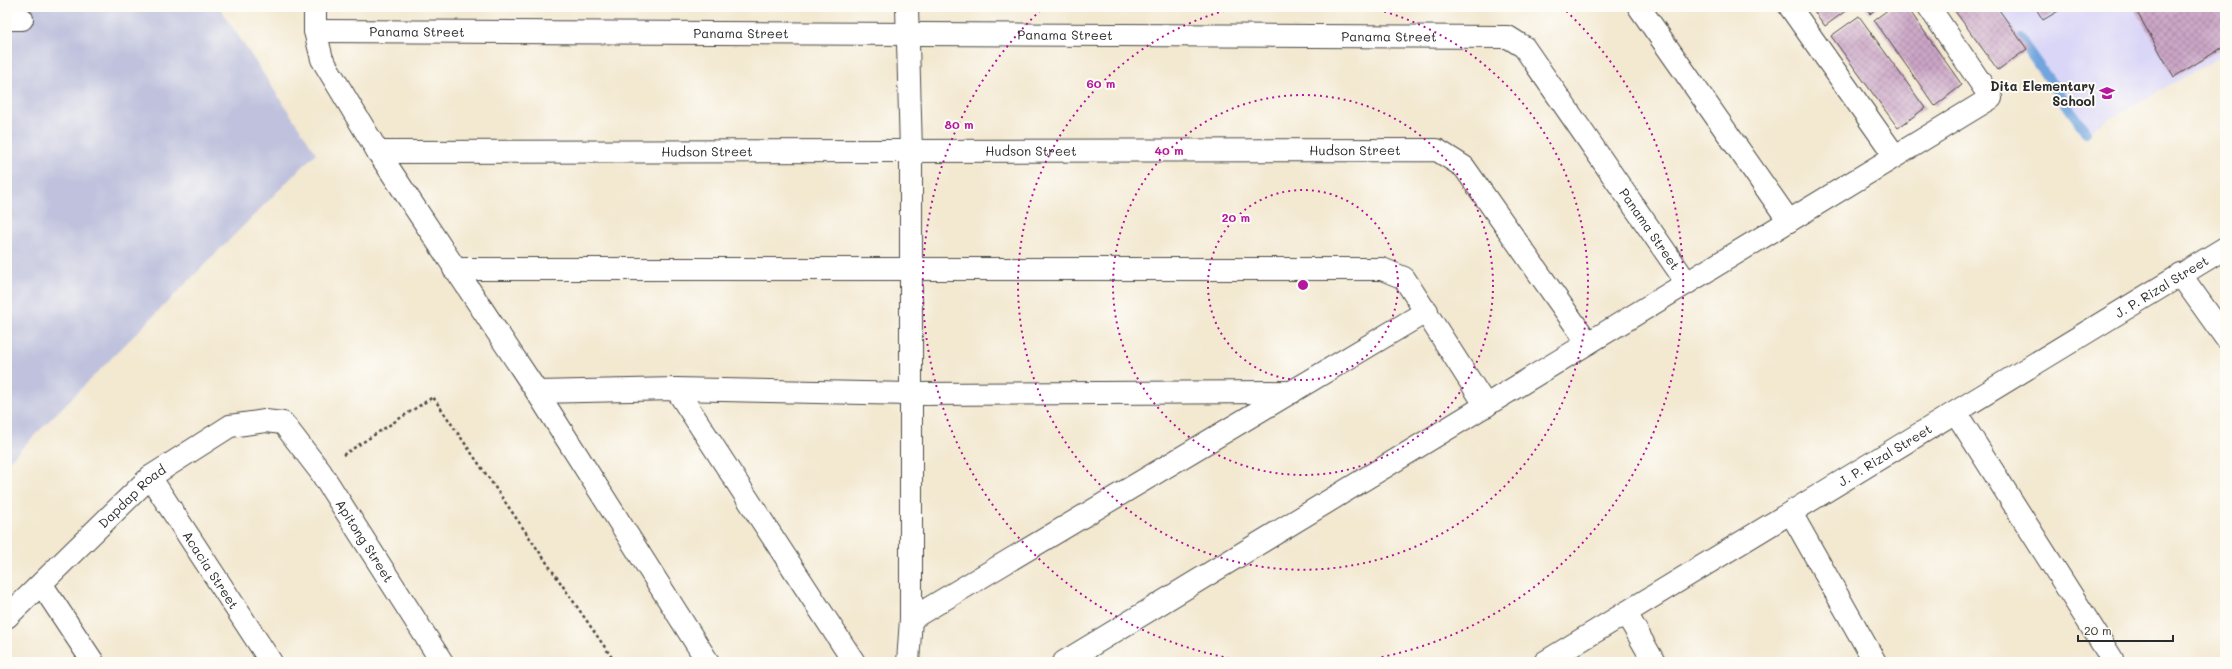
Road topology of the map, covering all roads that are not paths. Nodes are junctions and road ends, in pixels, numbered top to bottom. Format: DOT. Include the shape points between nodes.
graph roads {
  1 [pos="315,7"];
  2 [pos="907,7"];
  3 [pos="1639,7"];
  4 [pos="1790,7"];
  5 [pos="1929,7"];
  6 [pos="315,31"];
  7 [pos="907,35"];
  8 [pos="911,151"];
  9 [pos="378,152"];
  10 [pos="1895,156"];
  11 [pos="1789,221"];
  12 [pos="2225,248"];
  13 [pos="454,269"];
  14 [pos="911,269"];
  15 [pos="2180,274"];
  16 [pos="1687,283"];
  17 [pos="1427,312"];
  18 [pos="2225,337"];
  19 [pos="1588,343"];
  20 [pos="676,389"];
  21 [pos="537,392"];
  22 [pos="1292,392"];
  23 [pos="911,394"];
  24 [pos="1486,406"];
  25 [pos="1956,413"];
  26 [pos="283,423"];
  27 [pos="150,477"];
  28 [pos="1791,513"];
  29 [pos="42,585"];
  30 [pos="1626,613"];
  31 [pos="7,618"];
  32 [pos="911,619"];
  33 [pos="2112,659"];
  34 [pos="93,662"];
  35 [pos="271,662"];
  36 [pos="442,662"];
  37 [pos="708,662"];
  38 [pos="854,662"];
  39 [pos="908,662"];
  40 [pos="1064,662"];
  41 [pos="1545,662"];
  42 [pos="1654,662"];
  43 [pos="1875,662"];
  1 -- 6 [label="street"];
  2 -- 7 [label="street"];
  3 -- 11 [label="street"];
  4 -- 10 [label="street"];
  5 -- 10 [label="street" via="1991,98"];
  6 -- 7 [label="street, Panama Street"];
  6 -- 9 [label="street" via="322,59"];
  7 -- 8 [label="street"];
  7 -- 16 [label="street, Panama Street" via="1508,36 1524,47"];
  8 -- 9 [label="street, Hudson Street"];
  8 -- 14 [label="street"];
  8 -- 19 [label="street, Hudson Street" via="1437,150 1464,167"];
  9 -- 13 [label="street"];
  10 -- 11 [label="street"];
  11 -- 16 [label="street"];
  12 -- 15 [label="street, J. P. Rizal Street"];
  13 -- 14 [label="street"];
  13 -- 21 [label="street"];
  14 -- 17 [label="street" via="1382,269 1404,278"];
  14 -- 23 [label="street"];
  15 -- 18 [label="street"];
  15 -- 25 [label="street, J. P. Rizal Street"];
  16 -- 19 [label="street"];
  17 -- 22 [label="street"];
  17 -- 24 [label="street"];
  19 -- 24 [label="street"];
  20 -- 21 [label="street"];
  20 -- 23 [label="street"];
  20 -- 38 [label="street"];
  21 -- 37 [label="street"];
  22 -- 23 [label="street"];
  22 -- 32 [label="street"];
  23 -- 32 [label="street"];
  24 -- 40 [label="street"];
  25 -- 28 [label="street, J. P. Rizal Street"];
  25 -- 33 [label="street"];
  26 -- 27 [label="street, Dapdap Road" via="265,421 230,426"];
  26 -- 36 [label="street, Apitong Street" via="320,471"];
  27 -- 29 [label="street, Dapdap Road"];
  27 -- 35 [label="street, Acacia Street"];
  28 -- 30 [label="street, J. P. Rizal Street"];
  28 -- 43 [label="street"];
  29 -- 31 [label="street, Dapdap Road"];
  29 -- 34 [label="street"];
  30 -- 41 [label="street, J. P. Rizal Street"];
  30 -- 42 [label="street"];
  32 -- 39 [label="street"];
}
